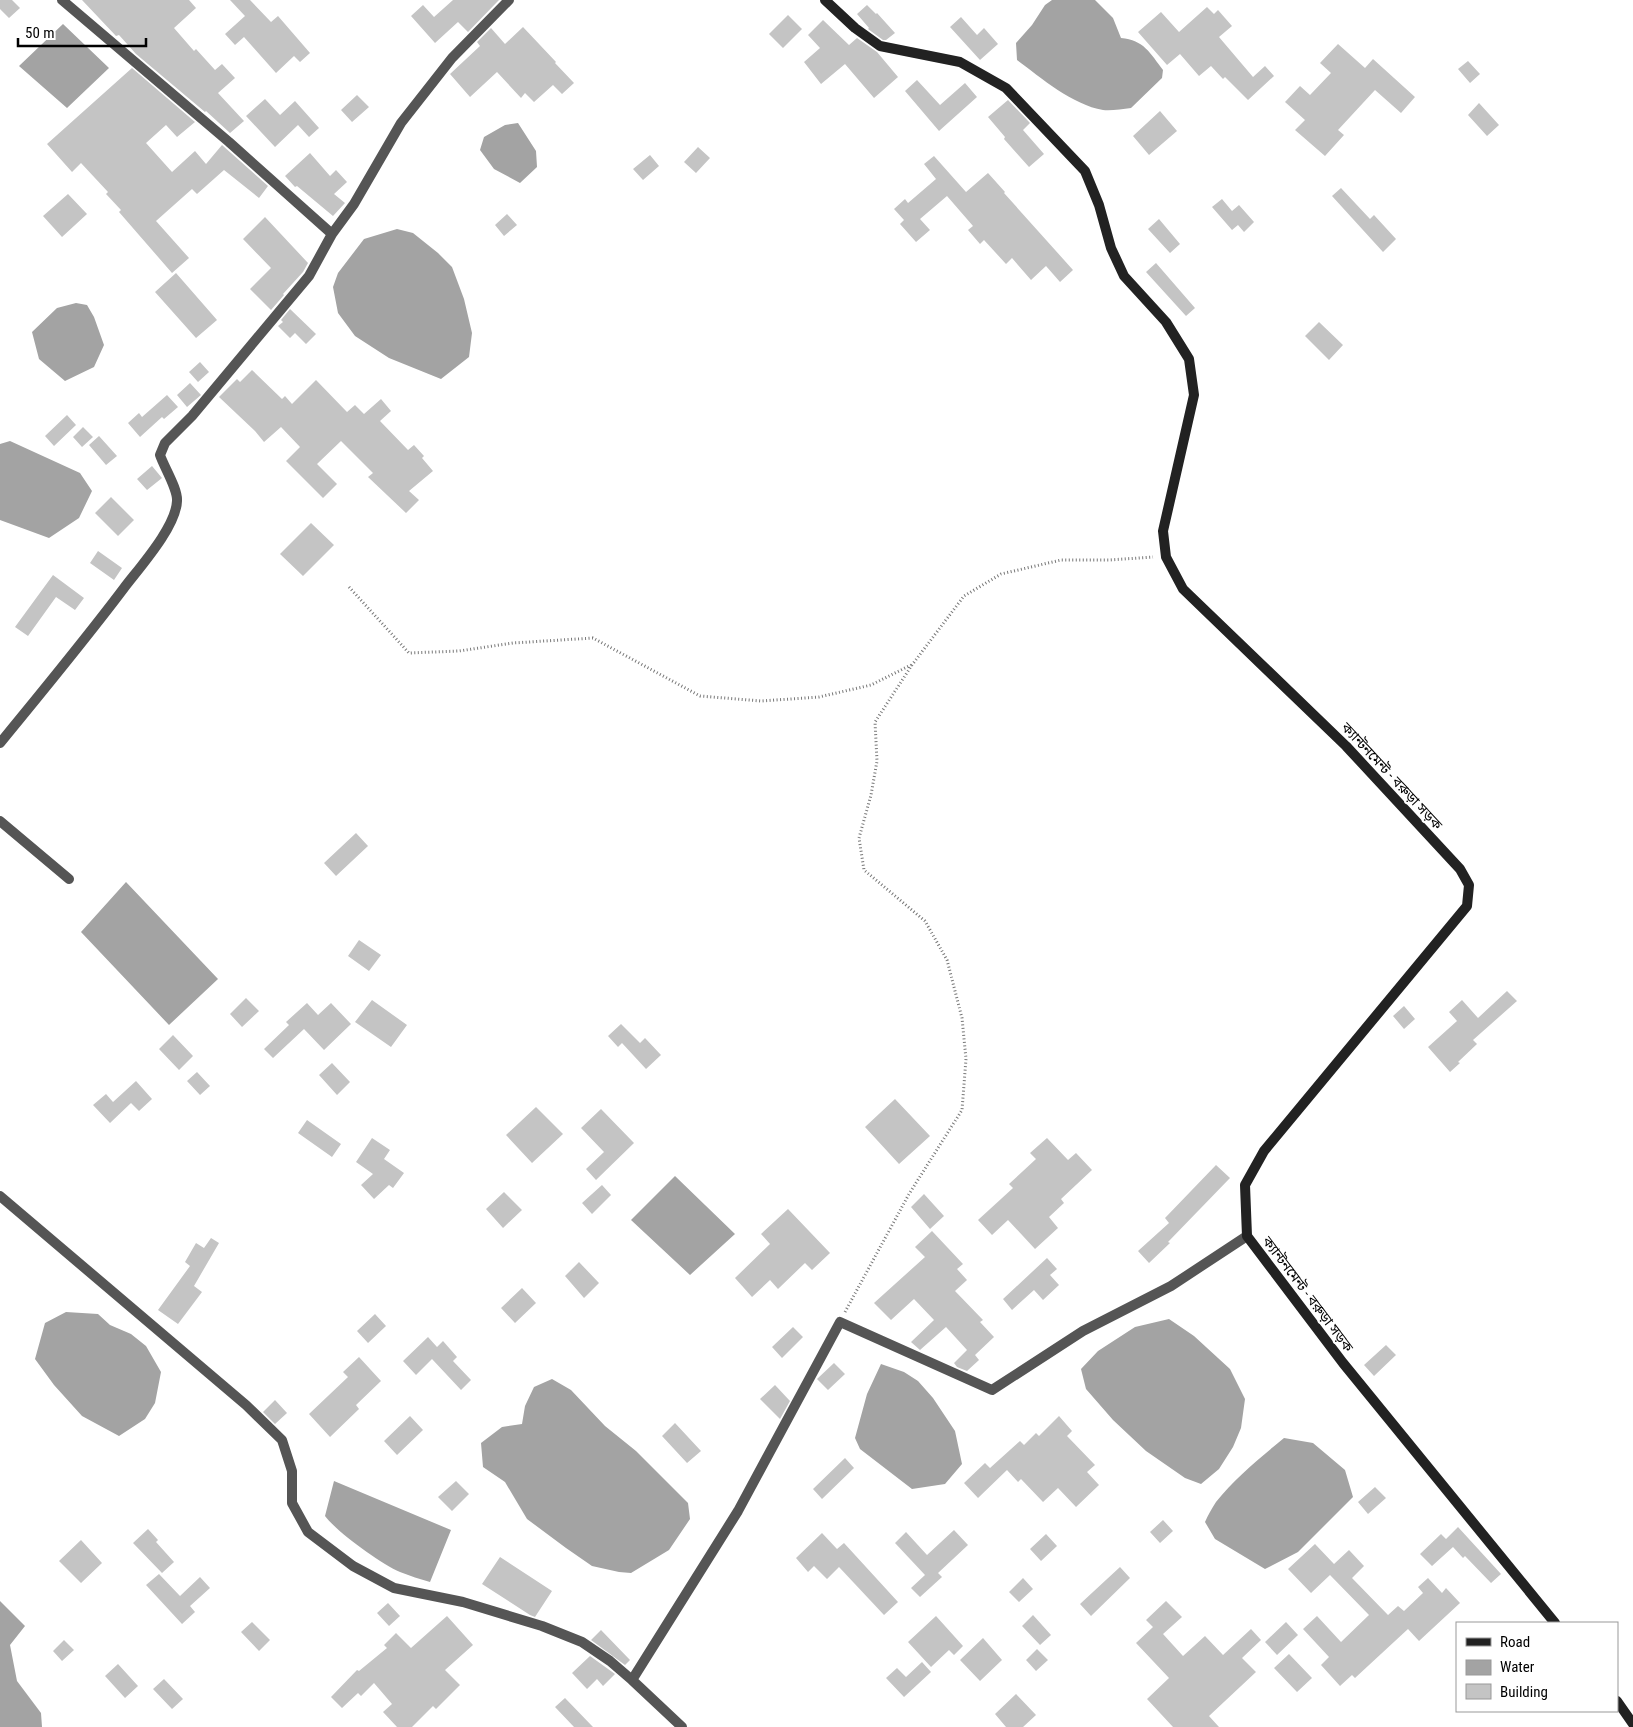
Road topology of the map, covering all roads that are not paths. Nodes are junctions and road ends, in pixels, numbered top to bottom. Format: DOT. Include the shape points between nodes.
graph roads {
  1 [pos="62,0"];
  2 [pos="509,0"];
  3 [pos="825,0"];
  4 [pos="332,234"];
  5 [pos="0,743"];
  6 [pos="0,821"];
  7 [pos="69,879"];
  8 [pos="0,1196"];
  9 [pos="1247,1236"];
  10 [pos="1554,1622"];
  11 [pos="632,1680"];
  12 [pos="1618,1702"];
  13 [pos="1633,1724"];
  14 [pos="682,1727"];
  1 -- 4 [label="street"];
  2 -- 4 [label="street" via="452,58 401,123 354,204"];
  3 -- 9 [label="main road, ক্যান্টনমেন্ট - বরুড়া সড়ক" via="880,46 960,62 1006,88 1085,171 1124,276 1166,322 1189,359 1194,395 1163,531 1166,557 1183,589 1346,746 1460,869 1469,884 1467,906 1264,1151 1245,1185"];
  4 -- 5 [label="street" via="309,276 192,416 165,443 160,455 177,500 174,517 156,546 78,648"];
  6 -- 7 [label="street"];
  8 -- 11 [label="street" via="246,1405 282,1440 292,1472 292,1503 308,1532 353,1566 394,1588 463,1602 542,1626 582,1642"];
  9 -- 10 [label="main road, ক্যান্টনমেন্ট - বরুড়া সড়ক" via="1343,1363"];
  9 -- 11 [label="street" via="1171,1286 1083,1331 992,1390 840,1322 738,1511"];
  11 -- 14 [label="street"];
  12 -- 13 [label="main road"];
}
